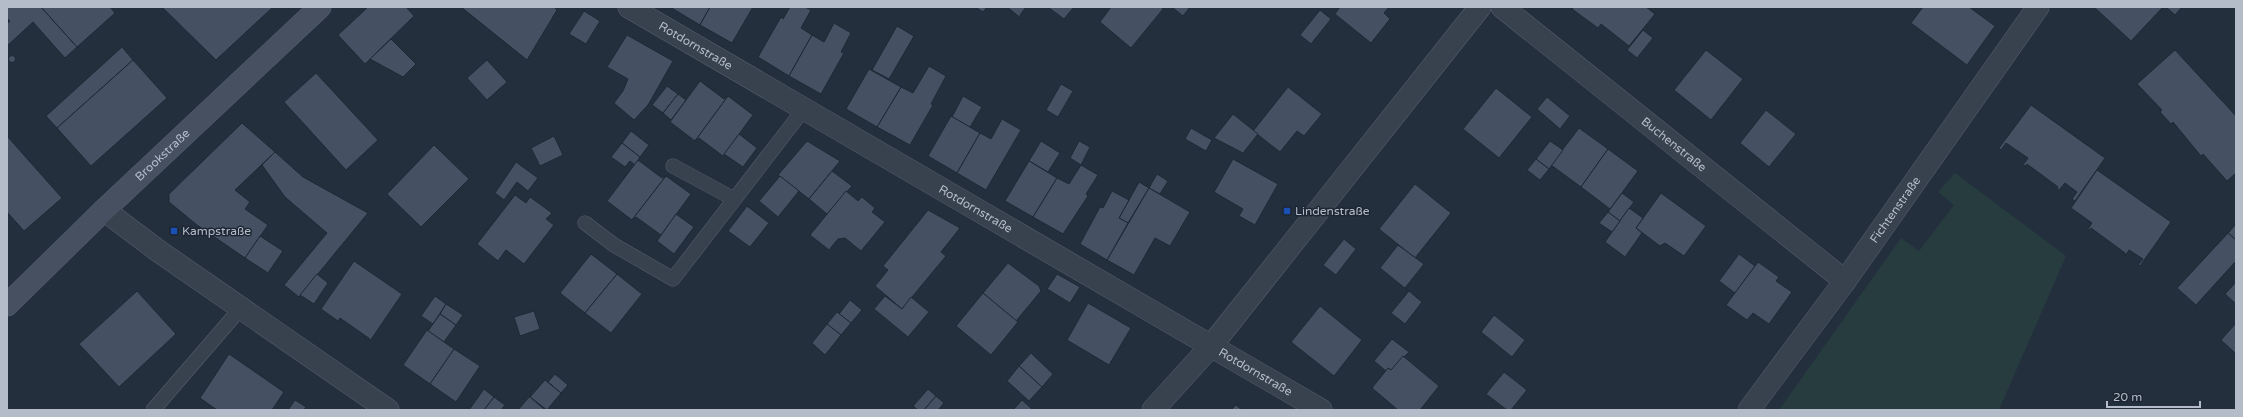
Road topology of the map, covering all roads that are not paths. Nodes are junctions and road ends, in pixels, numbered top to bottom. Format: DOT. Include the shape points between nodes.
graph roads {
  1 [pos="320,7"];
  2 [pos="629,7"];
  3 [pos="1480,7"];
  4 [pos="1502,7"];
  5 [pos="2038,7"];
  6 [pos="804,109"];
  7 [pos="673,166"];
  8 [pos="734,199"];
  9 [pos="104,210"];
  10 [pos="585,223"];
  11 [pos="1846,281"];
  12 [pos="7,305"];
  13 [pos="241,308"];
  14 [pos="1211,346"];
  15 [pos="153,410"];
  16 [pos="388,410"];
  17 [pos="1152,410"];
  18 [pos="1321,410"];
  19 [pos="1749,410"];
  1 -- 9 [label="main road, Brookstraße"];
  2 -- 6 [label="street, Rotdornstraße"];
  3 -- 14 [label="street"];
  4 -- 11 [label="street, Buchenstraße"];
  5 -- 11 [label="street, Fichtenstraße"];
  6 -- 8 [label="lane"];
  6 -- 14 [label="street, Rotdornstraße"];
  7 -- 8 [label="lane"];
  8 -- 10 [label="lane" via="673,279 614,245"];
  9 -- 12 [label="main road, Brookstraße"];
  9 -- 13 [label="street"];
  11 -- 19 [label="street, Fichtenstraße"];
  13 -- 15 [label="lane"];
  13 -- 16 [label="street"];
  14 -- 17 [label="street"];
  14 -- 18 [label="street, Rotdornstraße"];
}
